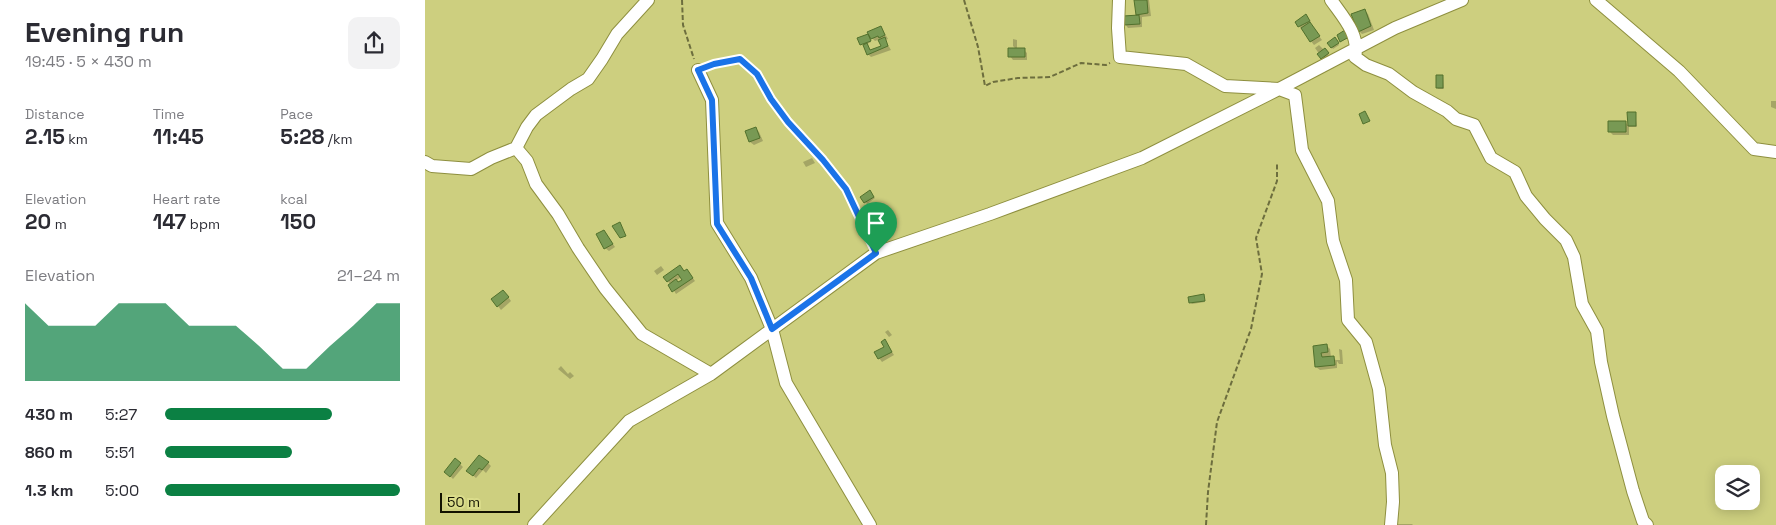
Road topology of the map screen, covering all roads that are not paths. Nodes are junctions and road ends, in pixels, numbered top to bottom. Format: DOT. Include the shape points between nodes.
graph roads {
  1 [pos="648,0"];
  2 [pos="1119,0"];
  3 [pos="1331,0"];
  4 [pos="1462,0"];
  5 [pos="1596,0"];
  6 [pos="1357,48"];
  7 [pos="698,70"];
  8 [pos="1279,89"];
  9 [pos="516,148"];
  10 [pos="1776,152"];
  11 [pos="425,162"];
  12 [pos="772,329"];
  13 [pos="711,374"];
  14 [pos="534,525"];
  15 [pos="869,525"];
  16 [pos="1391,525"];
  17 [pos="1647,525"];
  1 -- 9 [label="street" via="617,34 588,79 536,115"];
  2 -- 8 [label="street" via="1120,57 1185,64 1225,86"];
  3 -- 6 [label="street" via="1350,26"];
  4 -- 6 [label="street"];
  5 -- 10 [label="street" via="1679,71 1754,149"];
  6 -- 8 [label="street"];
  6 -- 17 [label="street" via="1355,57 1389,74 1456,119 1474,125 1491,158 1515,172 1526,196 1566,240 1574,257 1582,304 1597,331 1623,456"];
  7 -- 12 [label="street" via="712,100 717,224 751,278"];
  8 -- 12 [label="street" via="1142,158 876,253"];
  8 -- 16 [label="street" via="1295,95 1302,150 1328,201 1333,241 1346,280 1348,320 1366,342 1379,389 1385,445 1392,473"];
  9 -- 11 [label="street" via="471,169 432,166"];
  9 -- 13 [label="street" via="605,288 642,334"];
  12 -- 13 [label="street"];
  12 -- 15 [label="street" via="786,384"];
  13 -- 14 [label="street" via="629,421"];
}
